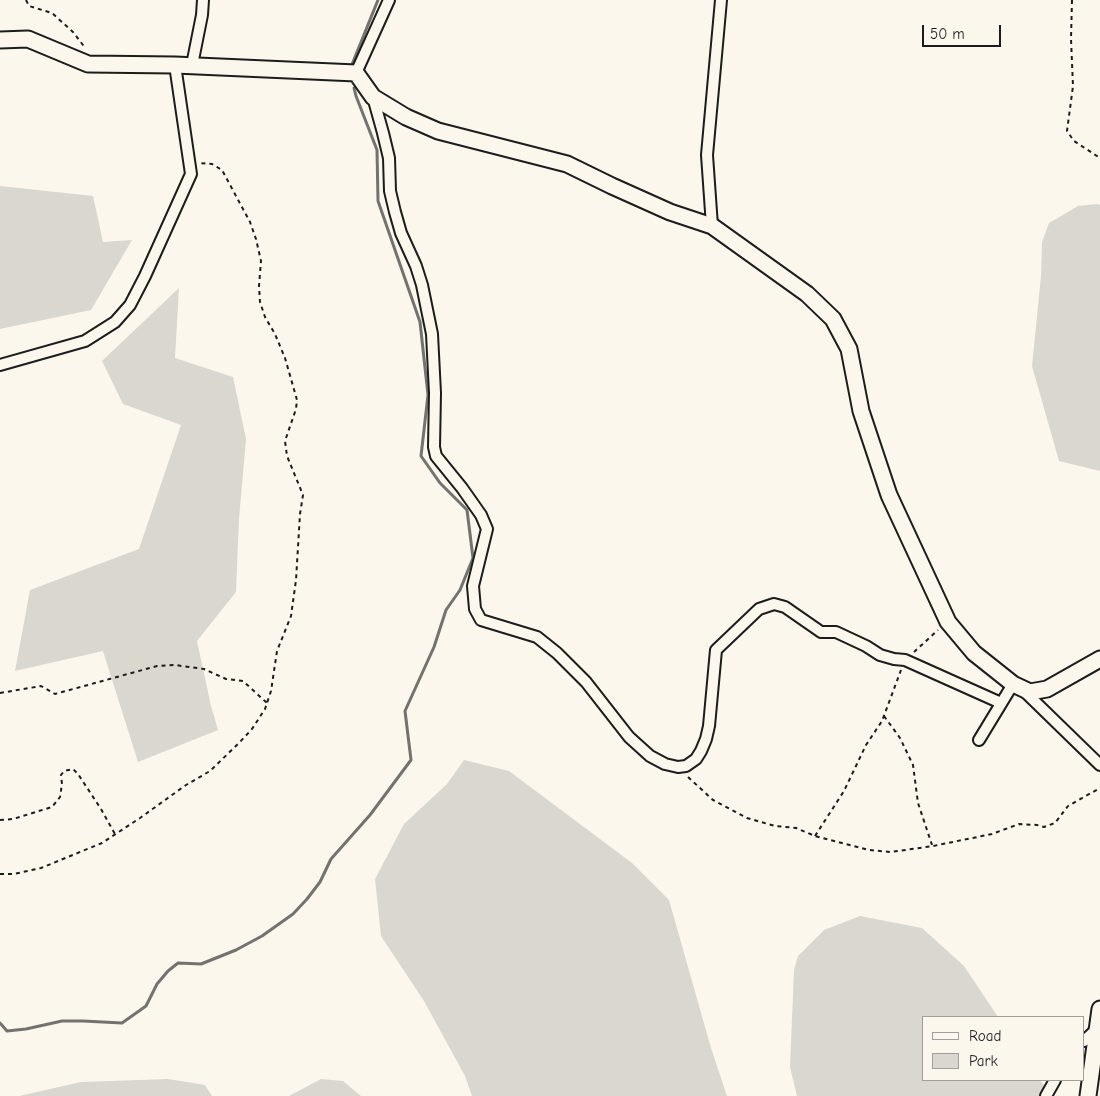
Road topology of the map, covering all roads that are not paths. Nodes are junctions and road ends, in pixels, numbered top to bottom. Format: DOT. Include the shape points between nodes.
graph roads {
  1 [pos="203,0"];
  2 [pos="389,0"];
  3 [pos="721,0"];
  4 [pos="0,40"];
  5 [pos="175,65"];
  6 [pos="192,66"];
  7 [pos="356,73"];
  8 [pos="373,97"];
  9 [pos="712,226"];
  10 [pos="0,366"];
  11 [pos="1100,659"];
  12 [pos="1018,687"];
  13 [pos="1001,703"];
  14 [pos="979,740"];
  15 [pos="1100,765"];
  16 [pos="1100,1009"];
  17 [pos="1097,1029"];
  18 [pos="1085,1040"];
  19 [pos="1054,1081"];
  20 [pos="1046,1096"];
  21 [pos="1088,1096"];
  1 -- 6 [label="street"];
  2 -- 7 [label="street"];
  3 -- 9 [label="street" via="707,155"];
  4 -- 5 [label="street" via="28,39 88,64"];
  5 -- 6 [label="street"];
  5 -- 10 [label="street" via="191,174 130,305 116,322 85,341"];
  6 -- 7 [label="street"];
  7 -- 8 [label="street"];
  8 -- 9 [label="street" via="438,131 567,164 670,212"];
  8 -- 13 [label="street" via="389,158 390,191 395,212 422,285 432,334 436,456 481,515 487,529 473,586 475,609 481,620 537,638 586,682 628,737 650,756 678,768 696,759 706,739 716,650 759,609 774,604 785,607 822,632 836,632 880,655 905,660"];
  9 -- 12 [label="street" via="808,294 833,319 849,349 861,411 889,495 948,622 974,653"];
  11 -- 12 [label="street" via="1047,689 1030,692"];
  12 -- 13 [label="street"];
  12 -- 15 [label="street"];
  13 -- 14 [label="street"];
  16 -- 17 [label="street"];
  17 -- 18 [label="street"];
  17 -- 21 [label="street"];
  19 -- 20 [label="street"];
}
